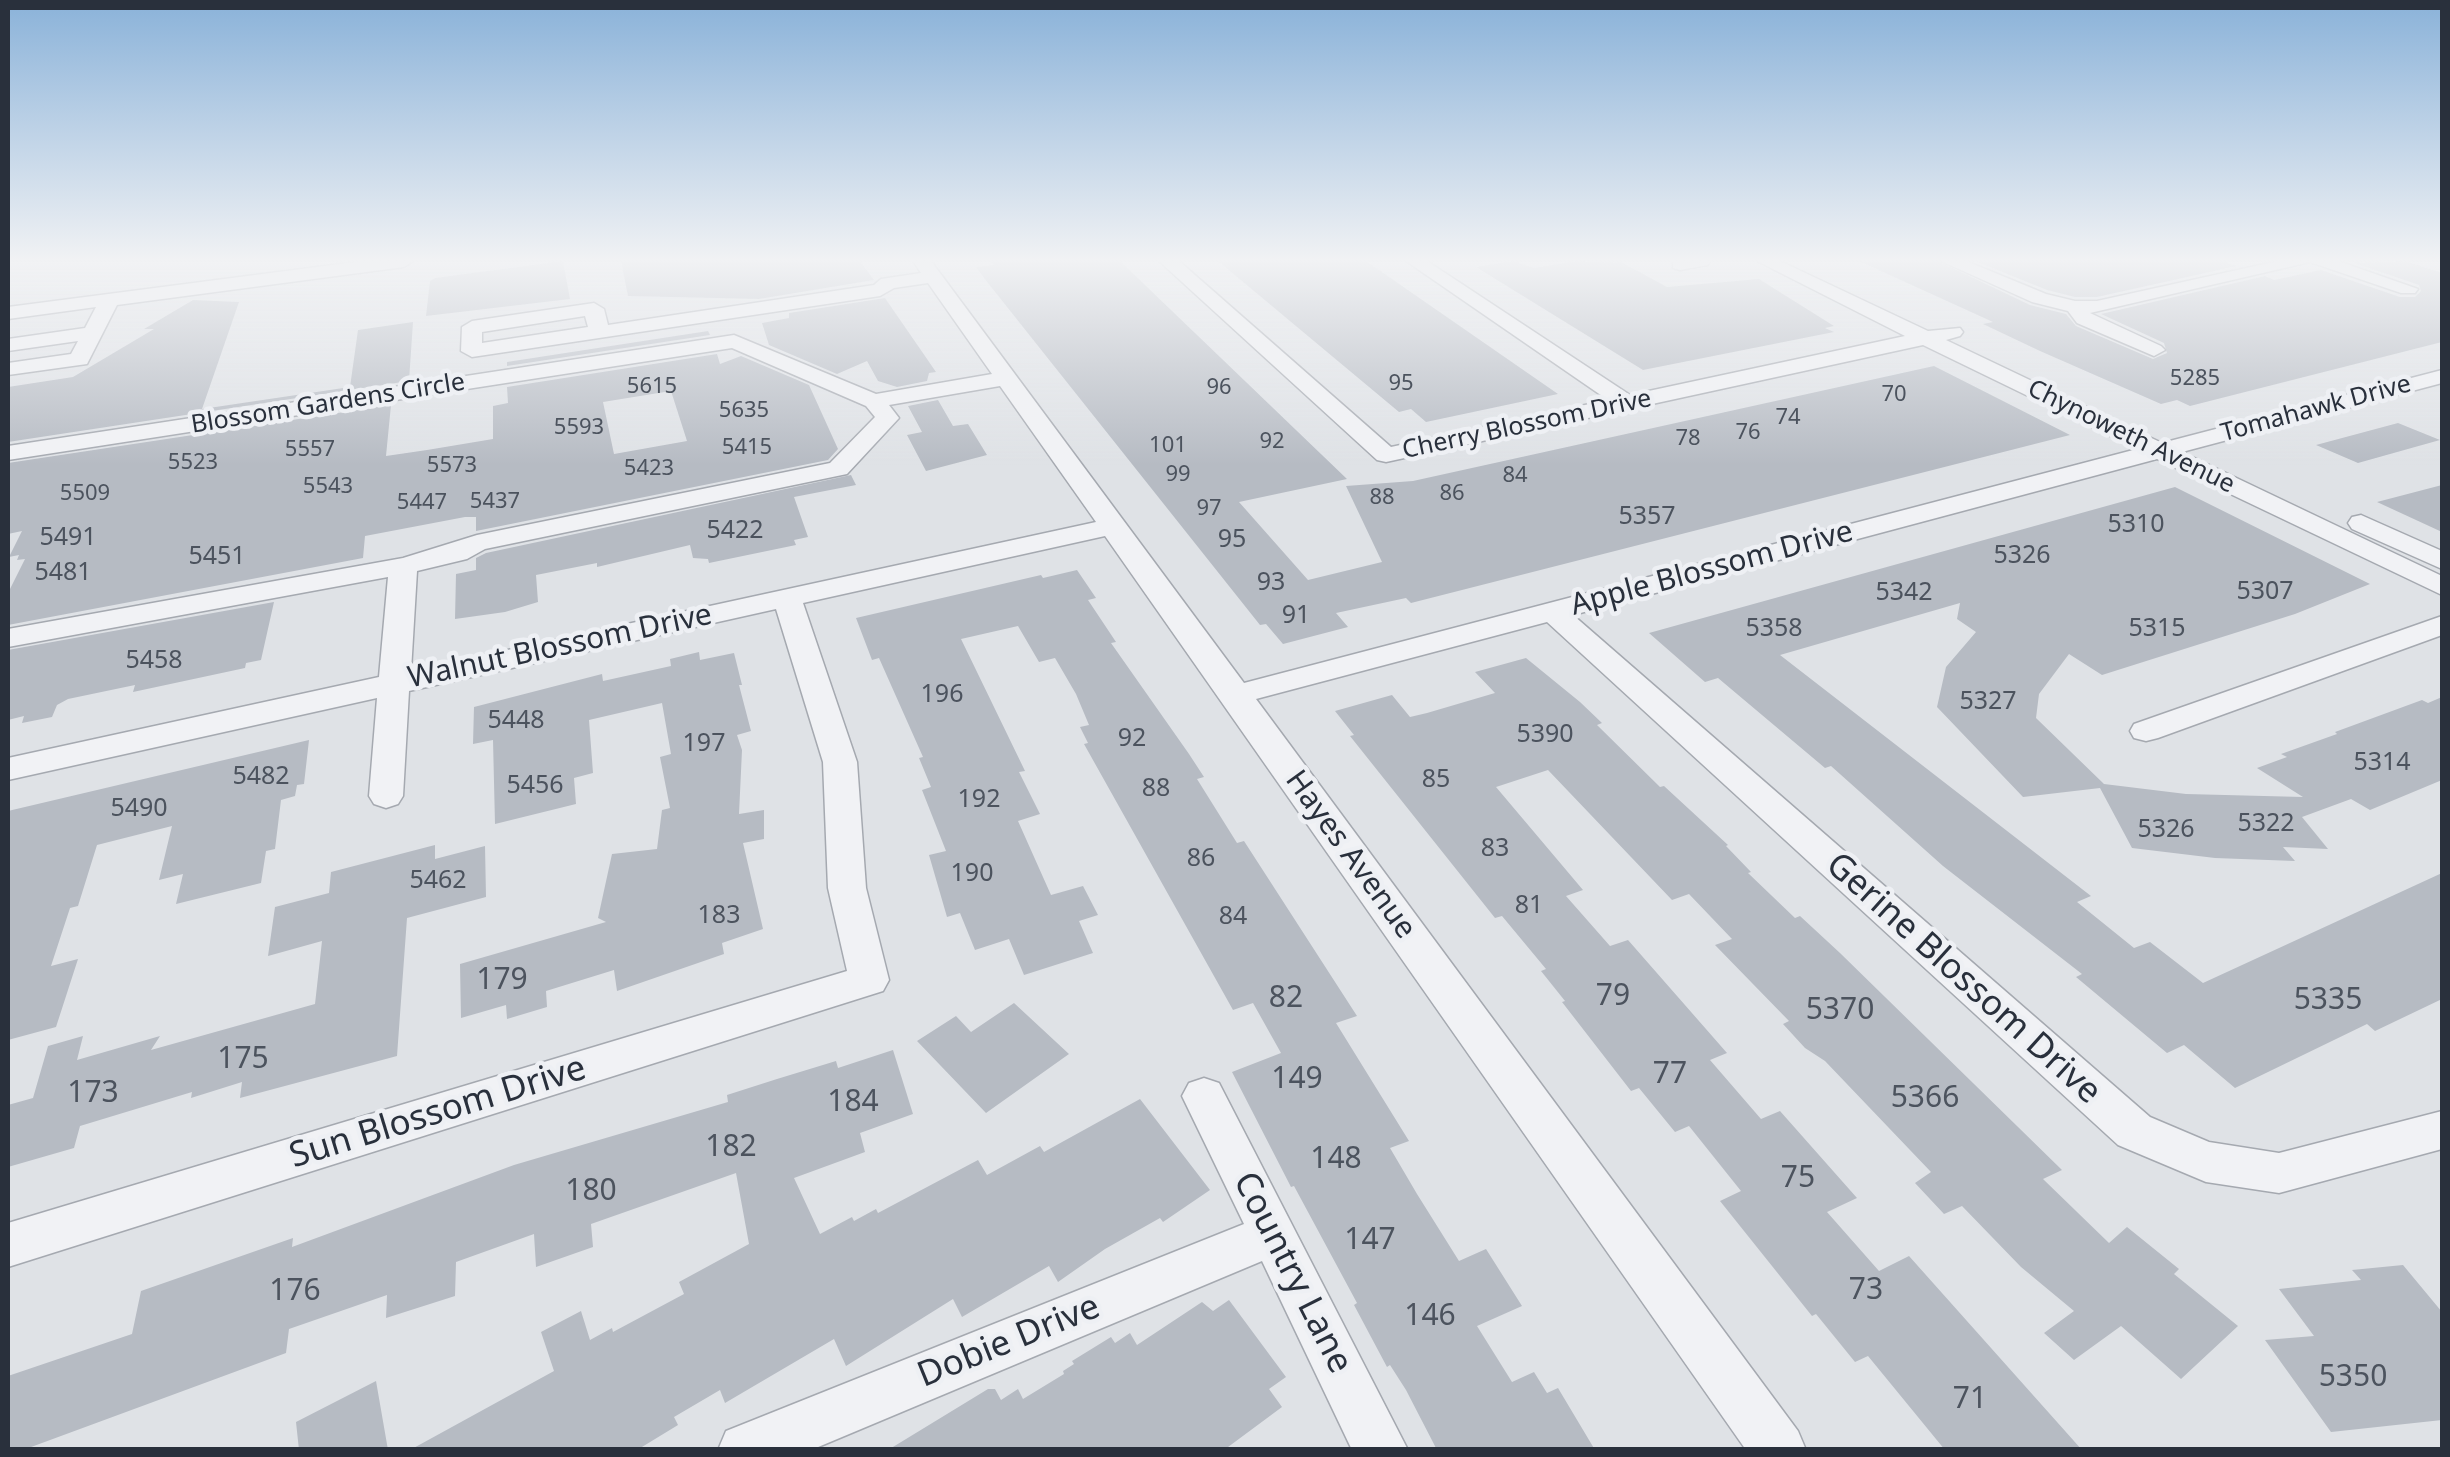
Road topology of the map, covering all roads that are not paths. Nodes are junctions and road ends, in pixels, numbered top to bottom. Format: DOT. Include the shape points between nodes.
graph roads {
  1 [pos="94,329"];
  2 [pos="472,329"];
  3 [pos="597,329"];
  4 [pos="618,329"];
  5 [pos="972,329"];
  6 [pos="1244,329"];
  7 [pos="1517,329"];
  8 [pos="1907,329"];
  9 [pos="1947,329"];
  10 [pos="2107,329"];
  11 [pos="598,332"];
  12 [pos="1953,332"];
  13 [pos="92,333"];
  14 [pos="1926,338"];
  15 [pos="8,345"];
  16 [pos="2154,350"];
  17 [pos="8,369"];
  18 [pos="2442,376"];
  19 [pos="1013,386"];
  20 [pos="1627,403"];
  21 [pos="881,410"];
  22 [pos="2189,442"];
  23 [pos="2160,450"];
  24 [pos="8,453"];
  25 [pos="1112,526"];
  26 [pos="2442,561"];
  27 [pos="403,566"];
  28 [pos="2442,587"];
  29 [pos="786,598"];
  30 [pos="1552,611"];
  31 [pos="2442,624"];
  32 [pos="8,638"];
  33 [pos="395,683"];
  34 [pos="1235,695"];
  35 [pos="2146,732"];
  36 [pos="8,769"];
  37 [pos="386,796"];
  38 [pos="1204,1096"];
  39 [pos="2442,1130"];
  40 [pos="1272,1234"];
  41 [pos="8,1245"];
  42 [pos="745,1450"];
  43 [pos="1380,1450"];
  44 [pos="1778,1450"];
  1 -- 13 [label="street"];
  2 -- 11 [label="street" via="472,350"];
  3 -- 11 [label="street"];
  4 -- 11 [label="street"];
  5 -- 19 [label="street, Hayes Avenue"];
  6 -- 20 [label="street, Cherry Blossom Drive" via="1386,455"];
  7 -- 20 [label="street"];
  8 -- 14 [label="street, Chynoweth Avenue"];
  9 -- 12 [label="street, Chynoweth Avenue"];
  10 -- 16 [label="street"];
  12 -- 14 [label="street, Cherry Blossom Drive"];
  12 -- 22 [label="street, Chynoweth Avenue"];
  13 -- 15 [label="street"];
  13 -- 17 [label="street" via="79,359"];
  14 -- 20 [label="street, Cherry Blossom Drive"];
  14 -- 23 [label="street, Chynoweth Avenue"];
  18 -- 22 [label="street, Tomahawk Drive"];
  19 -- 21 [label="street"];
  19 -- 25 [label="street, Hayes Avenue"];
  21 -- 24 [label="street, Blossom Gardens Circle" via="734,341"];
  21 -- 27 [label="street" via="838,469 476,542"];
  22 -- 23 [label="street, Apple Blossom Drive"];
  22 -- 26 [label="street, Chynoweth Avenue"];
  23 -- 28 [label="street, Chynoweth Avenue"];
  23 -- 30 [label="street, Apple Blossom Drive"];
  25 -- 29 [label="street, Walnut Blossom Drive"];
  25 -- 34 [label="street, Hayes Avenue"];
  27 -- 32 [label="street"];
  27 -- 33 [label="street"];
  29 -- 33 [label="street, Walnut Blossom Drive"];
  29 -- 41 [label="street, Sun Blossom Drive" via="840,762 847,888 869,980"];
  30 -- 34 [label="street, Apple Blossom Drive"];
  30 -- 39 [label="street, Gerine Blossom Drive" via="2134,1132 2206,1162 2278,1173"];
  31 -- 35 [label="street"];
  33 -- 36 [label="street, Walnut Blossom Drive"];
  33 -- 37 [label="street"];
  34 -- 44 [label="street, Hayes Avenue"];
  38 -- 40 [label="street, Country Lane"];
  40 -- 42 [label="street, Dobie Drive"];
  40 -- 43 [label="street, Country Lane"];
}
